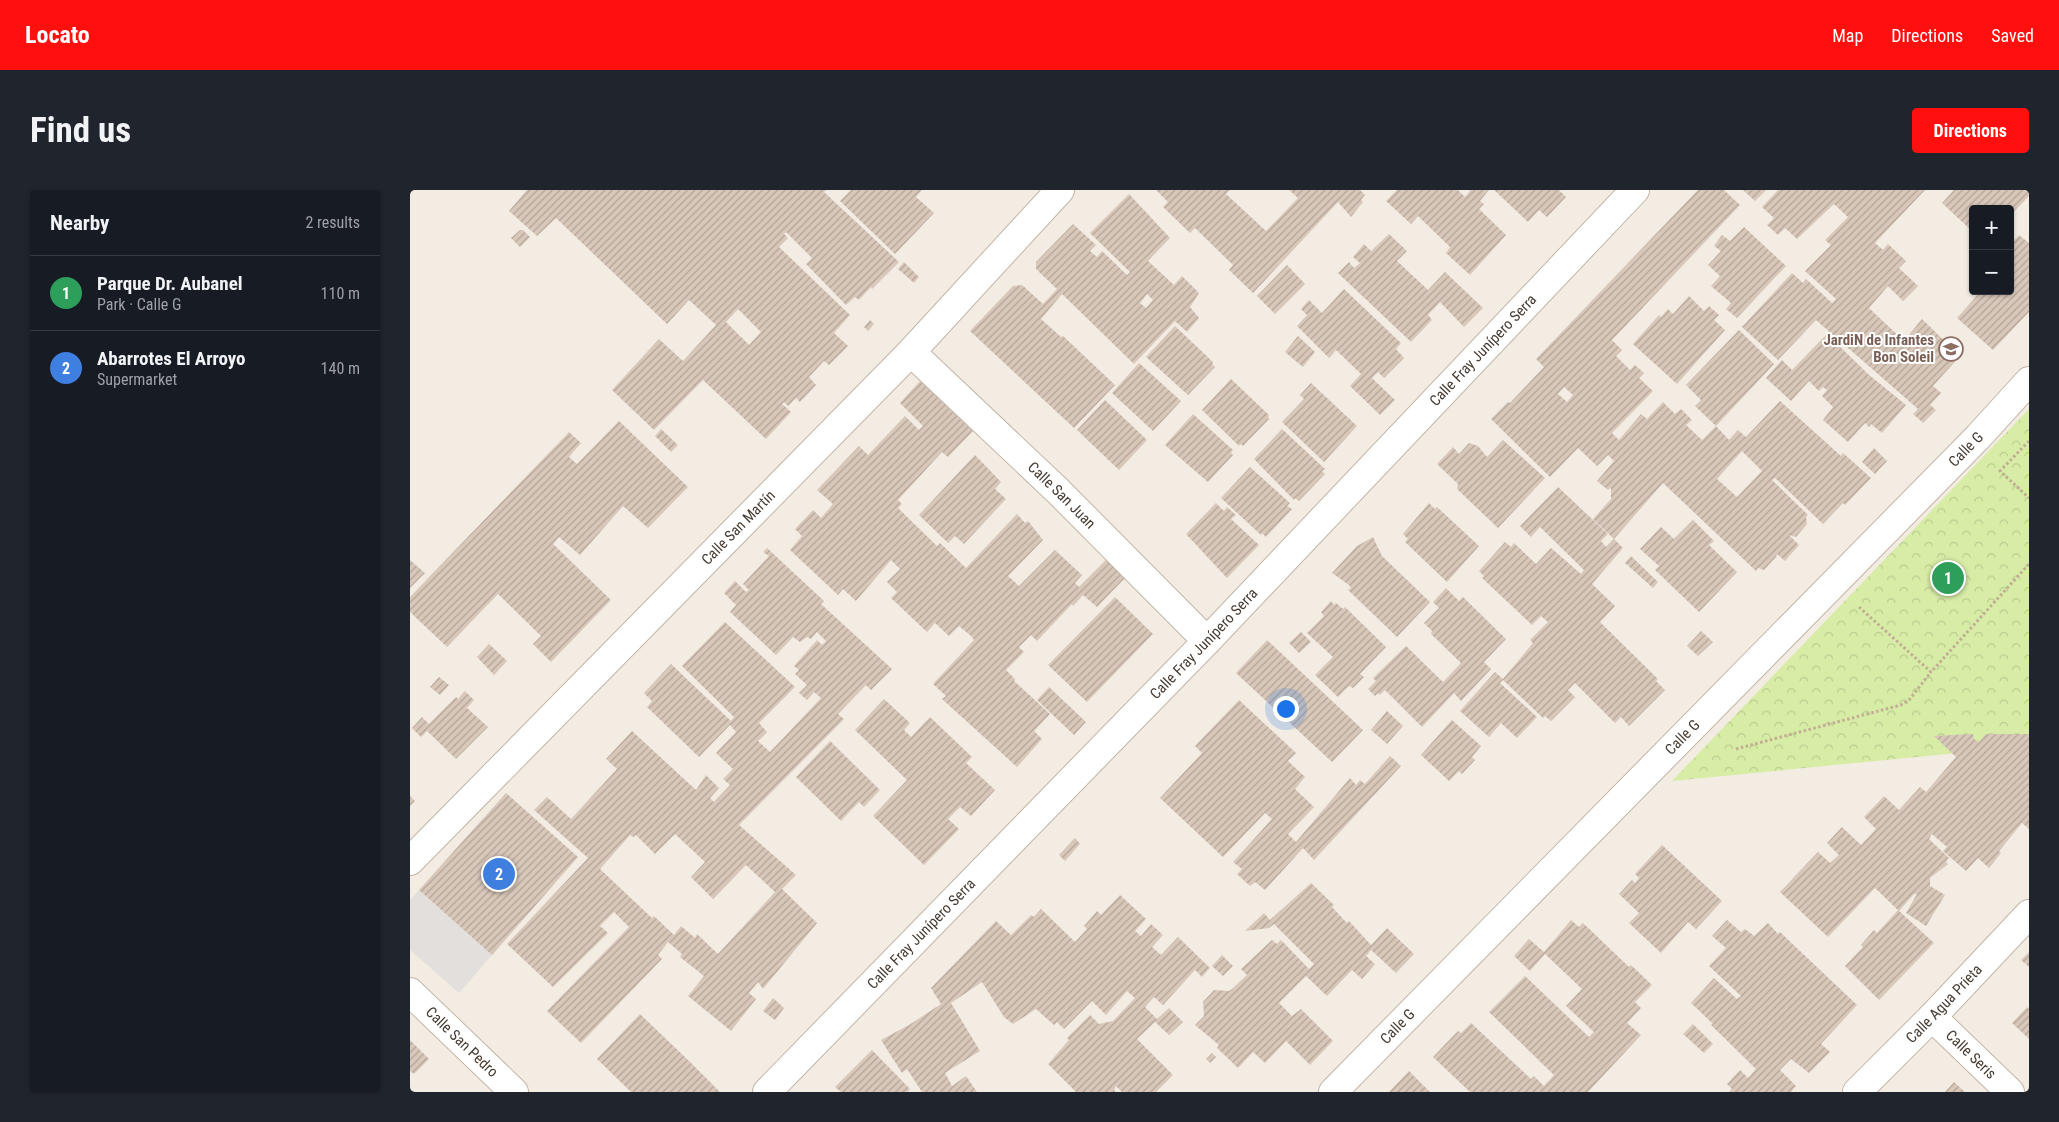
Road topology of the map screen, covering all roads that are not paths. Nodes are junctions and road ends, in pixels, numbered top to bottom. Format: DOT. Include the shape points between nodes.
graph roads {
  1 [pos="1060,190"];
  2 [pos="1635,190"];
  3 [pos="911,352"];
  4 [pos="2029,381"];
  5 [pos="1207,641"];
  6 [pos="410,860"];
  7 [pos="2029,914"];
  8 [pos="410,992"];
  9 [pos="1932,1017"];
  10 [pos="514,1092"];
  11 [pos="767,1092"];
  12 [pos="1333,1092"];
  13 [pos="1857,1092"];
  14 [pos="2010,1092"];
  1 -- 3 [label="street, Calle San Martín"];
  2 -- 5 [label="street, Calle Fray Junípero Serra"];
  3 -- 5 [label="street, Calle San Juan" via="1058,491"];
  3 -- 6 [label="street, Calle San Martín"];
  4 -- 12 [label="street, Calle G" via="1978,437"];
  5 -- 11 [label="street, Calle Fray Junípero Serra"];
  7 -- 9 [label="street, Calle Agua Prieta"];
  8 -- 10 [label="street, Calle San Pedro"];
  9 -- 13 [label="street, Calle Agua Prieta"];
  9 -- 14 [label="street, Calle Seris"];
}
